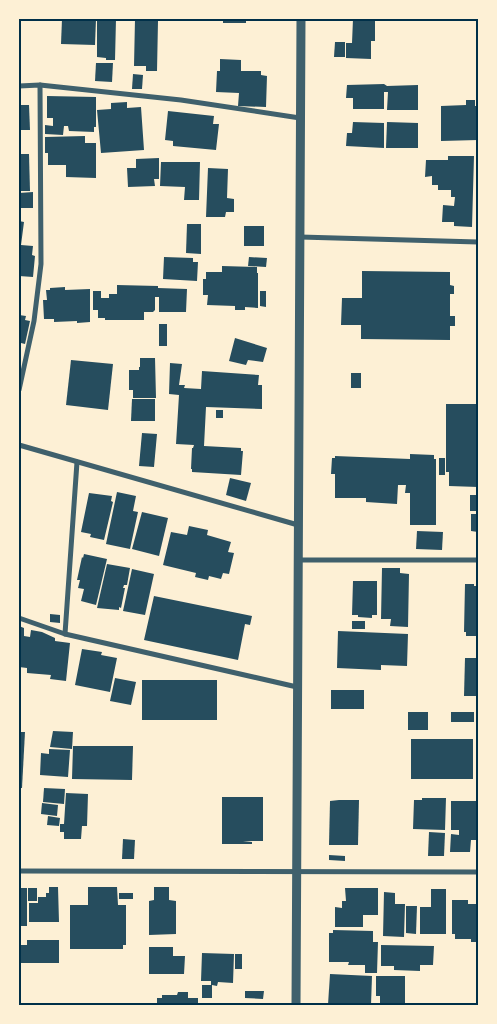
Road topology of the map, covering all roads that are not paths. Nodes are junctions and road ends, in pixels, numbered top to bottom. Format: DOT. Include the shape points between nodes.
graph roads {
  1 [pos="300,19"];
  2 [pos="40,85"];
  3 [pos="19,86"];
  4 [pos="300,118"];
  5 [pos="300,237"];
  6 [pos="478,242"];
  7 [pos="19,390"];
  8 [pos="19,445"];
  9 [pos="77,462"];
  10 [pos="298,525"];
  11 [pos="298,560"];
  12 [pos="478,560"];
  13 [pos="19,618"];
  14 [pos="65,634"];
  15 [pos="297,687"];
  16 [pos="296,870"];
  17 [pos="19,871"];
  18 [pos="478,872"];
  19 [pos="296,1005"];
  1 -- 4 [label="street"];
  2 -- 3 [label="street"];
  2 -- 4 [label="street" via="180,100"];
  2 -- 7 [label="street" via="41,264 34,321"];
  4 -- 5 [label="street"];
  5 -- 6 [label="street"];
  5 -- 10 [label="street"];
  8 -- 9 [label="street"];
  9 -- 10 [label="street"];
  9 -- 14 [label="street"];
  10 -- 11 [label="street"];
  11 -- 12 [label="street"];
  11 -- 15 [label="street"];
  13 -- 14 [label="street"];
  14 -- 15 [label="street"];
  15 -- 16 [label="street"];
  16 -- 17 [label="street"];
  16 -- 18 [label="street"];
  16 -- 19 [label="street"];
}
